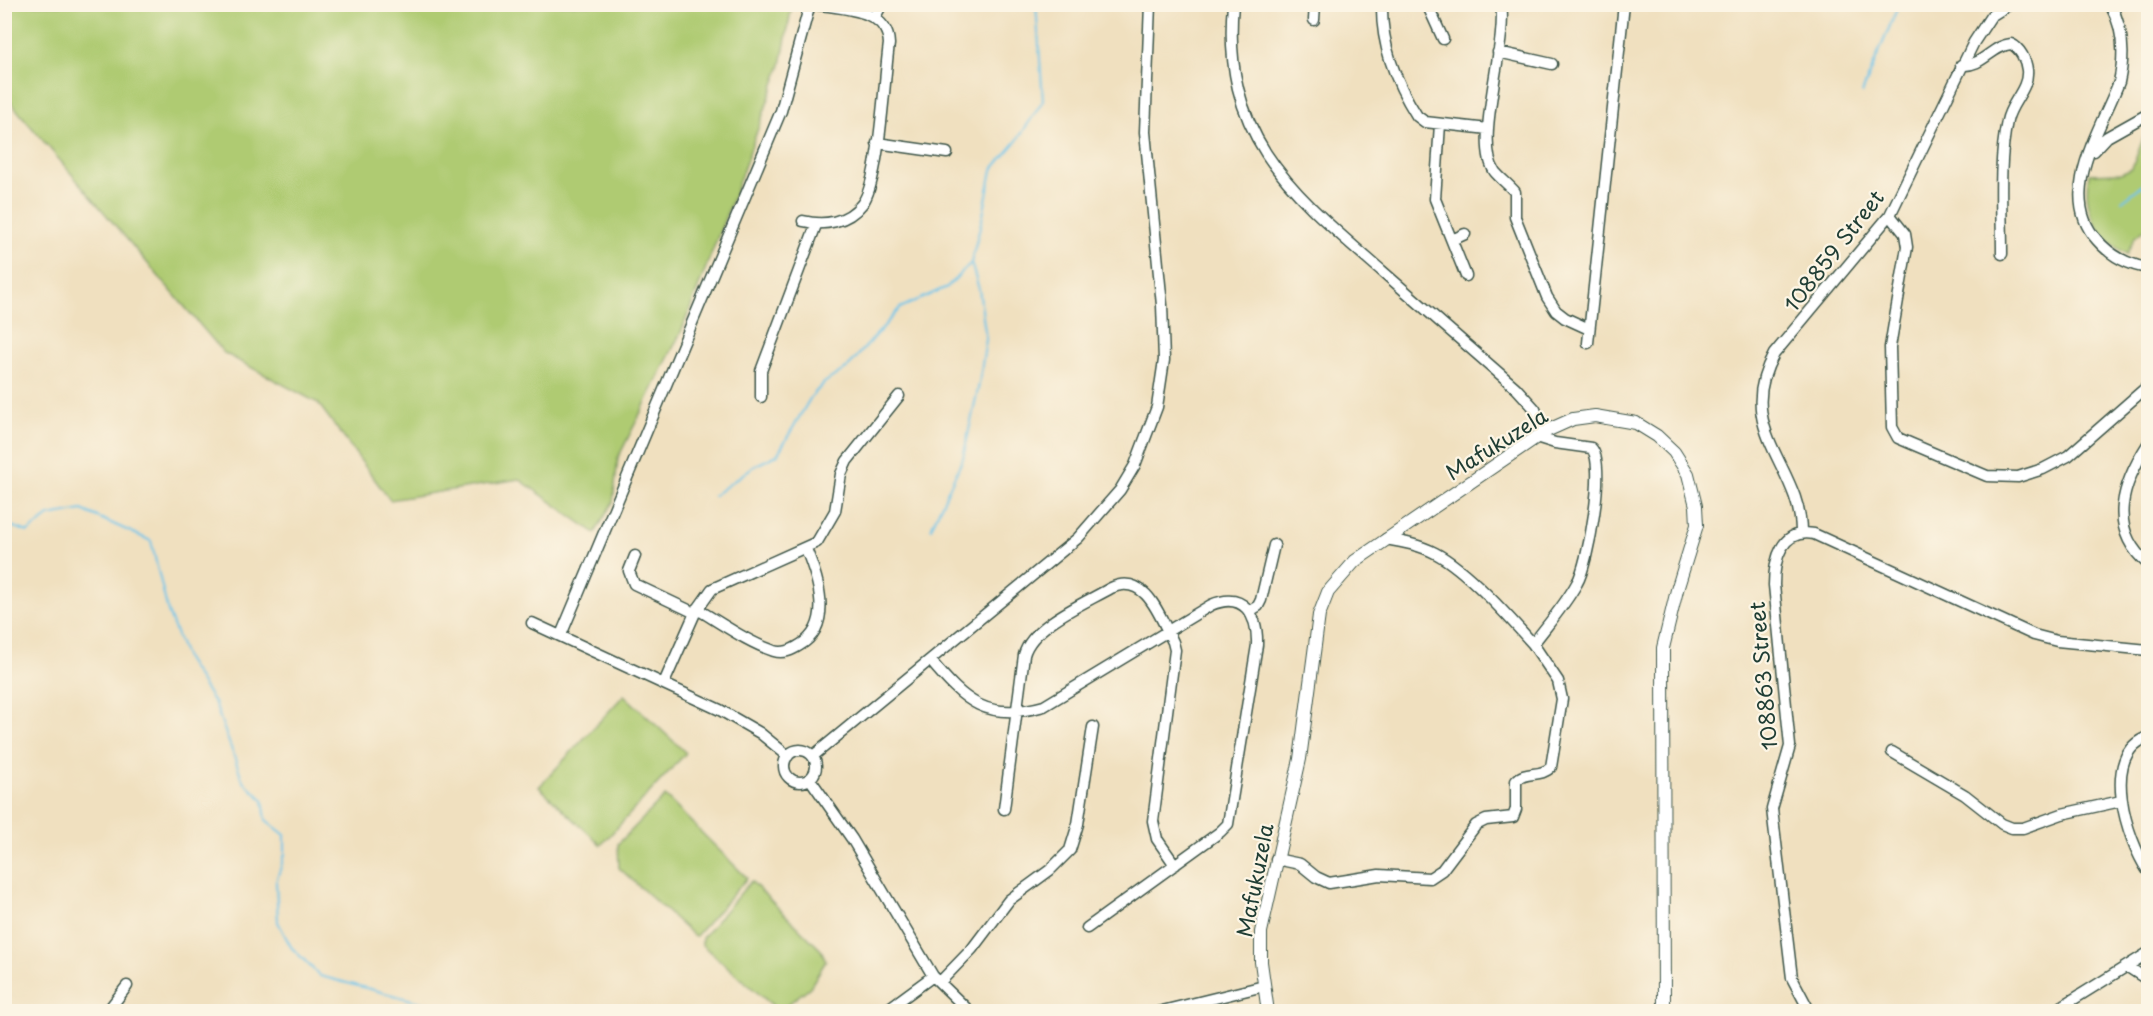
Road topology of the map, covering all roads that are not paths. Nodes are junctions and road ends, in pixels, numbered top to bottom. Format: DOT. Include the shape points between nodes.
graph roads {
  1 [pos="812,4"];
  2 [pos="882,4"];
  3 [pos="1150,4"];
  4 [pos="1233,4"];
  5 [pos="1315,4"];
  6 [pos="1382,4"];
  7 [pos="1427,4"];
  8 [pos="1501,4"];
  9 [pos="1624,4"];
  10 [pos="2010,4"];
  11 [pos="2110,4"];
  12 [pos="875,17"];
  13 [pos="1314,20"];
  14 [pos="1443,39"];
  15 [pos="1498,52"];
  16 [pos="1552,64"];
  17 [pos="1961,65"];
  18 [pos="2148,114"];
  19 [pos="1440,124"];
  20 [pos="1488,129"];
  21 [pos="878,143"];
  22 [pos="947,153"];
  23 [pos="2090,155"];
  24 [pos="1890,215"];
  25 [pos="803,221"];
  26 [pos="816,225"];
  27 [pos="1465,234"];
  28 [pos="1452,240"];
  29 [pos="2002,254"];
  30 [pos="2148,268"];
  31 [pos="1466,276"];
  32 [pos="1589,329"];
  33 [pos="1588,343"];
  34 [pos="2148,386"];
  35 [pos="899,396"];
  36 [pos="761,397"];
  37 [pos="1540,434"];
  38 [pos="2148,444"];
  39 [pos="1801,533"];
  40 [pos="1386,538"];
  41 [pos="1274,545"];
  42 [pos="806,549"];
  43 [pos="635,556"];
  44 [pos="2148,564"];
  45 [pos="696,611"];
  46 [pos="1250,611"];
  47 [pos="532,623"];
  48 [pos="1168,631"];
  49 [pos="561,635"];
  50 [pos="1533,644"];
  51 [pos="2148,650"];
  52 [pos="930,660"];
  53 [pos="664,683"];
  54 [pos="1016,713"];
  55 [pos="1093,727"];
  56 [pos="2148,737"];
  57 [pos="1892,752"];
  58 [pos="788,756"];
  59 [pos="813,756"];
  60 [pos="810,779"];
  61 [pos="2121,801"];
  62 [pos="1004,809"];
  63 [pos="1276,859"];
  64 [pos="1175,865"];
  65 [pos="2148,871"];
  66 [pos="1087,928"];
  67 [pos="2148,953"];
  68 [pos="2128,968"];
  69 [pos="936,979"];
  70 [pos="2148,980"];
  71 [pos="127,986"];
  72 [pos="1264,986"];
  73 [pos="902,1007"];
  74 [pos="107,1011"];
  75 [pos="884,1011"];
  76 [pos="970,1011"];
  77 [pos="1160,1011"];
  78 [pos="1268,1011"];
  79 [pos="1664,1011"];
  80 [pos="1810,1011"];
  81 [pos="2053,1011"];
  1 -- 12 [label="street"];
  1 -- 49 [label="street" via="781,111"];
  2 -- 12 [label="street"];
  3 -- 52 [label="street" via="1145,132 1165,340 1150,431 1120,490 1078,538"];
  4 -- 37 [label="street" via="1230,30 1235,74 1245,110 1272,165 1306,205 1515,388 1535,409"];
  5 -- 13 [label="street"];
  6 -- 19 [label="street" via="1384,40 1411,107 1425,122"];
  7 -- 14 [label="street"];
  8 -- 15 [label="street"];
  9 -- 32 [label="street"];
  10 -- 17 [label="street, 108859 Street" via="1985,23"];
  11 -- 23 [label="street" via="2122,38 2122,67"];
  12 -- 21 [label="street" via="887,32 890,44"];
  15 -- 16 [label="street"];
  15 -- 20 [label="street"];
  17 -- 24 [label="street, 108859 Street"];
  17 -- 29 [label="street" via="1975,65 2005,44 2011,44 2027,68 2025,85 2007,117"];
  18 -- 23 [label="street" via="2108,137"];
  19 -- 20 [label="street"];
  19 -- 28 [label="street" via="1435,199"];
  20 -- 32 [label="street" via="1492,164 1515,192 1515,217 1547,297 1565,318"];
  21 -- 22 [label="street"];
  21 -- 26 [label="street" via="871,186 861,206 840,220"];
  23 -- 30 [label="street" via="2080,190 2082,215 2088,228 2117,258"];
  24 -- 34 [label="street" via="1905,234 1907,247 1890,346 1891,419 1898,438 1987,476 2018,477 2068,456"];
  24 -- 39 [label="street, 108859 Street" via="1774,354 1762,382 1761,416 1797,507"];
  25 -- 26 [label="street"];
  26 -- 36 [label="street" via="761,371"];
  27 -- 28 [label="street"];
  28 -- 31 [label="street"];
  32 -- 33 [label="street"];
  35 -- 42 [label="street" via="847,461 835,511 817,542"];
  37 -- 40 [label="main road, Mafukuzela"];
  37 -- 50 [label="street" via="1555,444 1591,448 1598,458 1594,512 1579,581"];
  37 -- 79 [label="main road, Mafukuzela" via="1573,419 1595,416 1636,423 1674,452 1694,488 1697,525 1663,648"];
  38 -- 44 [label="street" via="2126,484 2122,502 2128,536"];
  39 -- 51 [label="street" via="1814,534 2034,635"];
  39 -- 80 [label="street, 108863 Street" via="1781,546 1774,572 1790,746 1772,810 1790,971 1797,992"];
  40 -- 50 [label="street" via="1437,554 1465,576"];
  40 -- 63 [label="main road, Mafukuzela" via="1340,575 1319,615 1300,759"];
  41 -- 46 [label="street" via="1261,600"];
  42 -- 45 [label="street" via="718,585"];
  42 -- 45 [label="street" via="820,587 818,626 808,640 791,651 774,651"];
  43 -- 45 [label="street" via="629,571 634,584"];
  45 -- 53 [label="street"];
  46 -- 48 [label="street" via="1233,601 1217,602"];
  46 -- 64 [label="street" via="1258,630 1257,645 1231,816 1220,832"];
  47 -- 49 [label="street"];
  48 -- 54 [label="street" via="1044,706"];
  48 -- 54 [label="street" via="1143,590 1126,583 1111,588 1030,640 1024,655"];
  48 -- 64 [label="street" via="1175,650 1153,821 1157,839"];
  49 -- 53 [label="street"];
  50 -- 63 [label="street" via="1558,681 1561,710 1551,767 1516,780 1513,817 1476,825 1442,870 1430,878 1379,875 1329,883 1300,864"];
  52 -- 54 [label="street" via="967,698 994,711"];
  52 -- 59 [label="street"];
  53 -- 58 [label="street" via="760,733"];
  54 -- 62 [label="street"];
  55 -- 69 [label="street" via="1078,824 1070,850 1009,900 972,949"];
  56 -- 61 [label="street" via="2130,748 2121,776"];
  57 -- 61 [label="street" via="2012,828"];
  58 -- 59 [label="street" via="803,751"];
  58 -- 60 [label="street" via="785,765 789,777 801,782"];
  59 -- 60 [label="street" via="816,771"];
  60 -- 69 [label="street" via="852,839"];
  61 -- 65 [label="street"];
  63 -- 72 [label="main road, Mafukuzela" via="1261,932"];
  64 -- 66 [label="street"];
  67 -- 68 [label="street"];
  68 -- 70 [label="street"];
  68 -- 81 [label="street"];
  69 -- 73 [label="street"];
  69 -- 76 [label="street"];
  71 -- 74 [label="street"];
  72 -- 77 [label="street"];
  72 -- 78 [label="main road, Mafukuzela"];
  73 -- 75 [label="street"];
}
